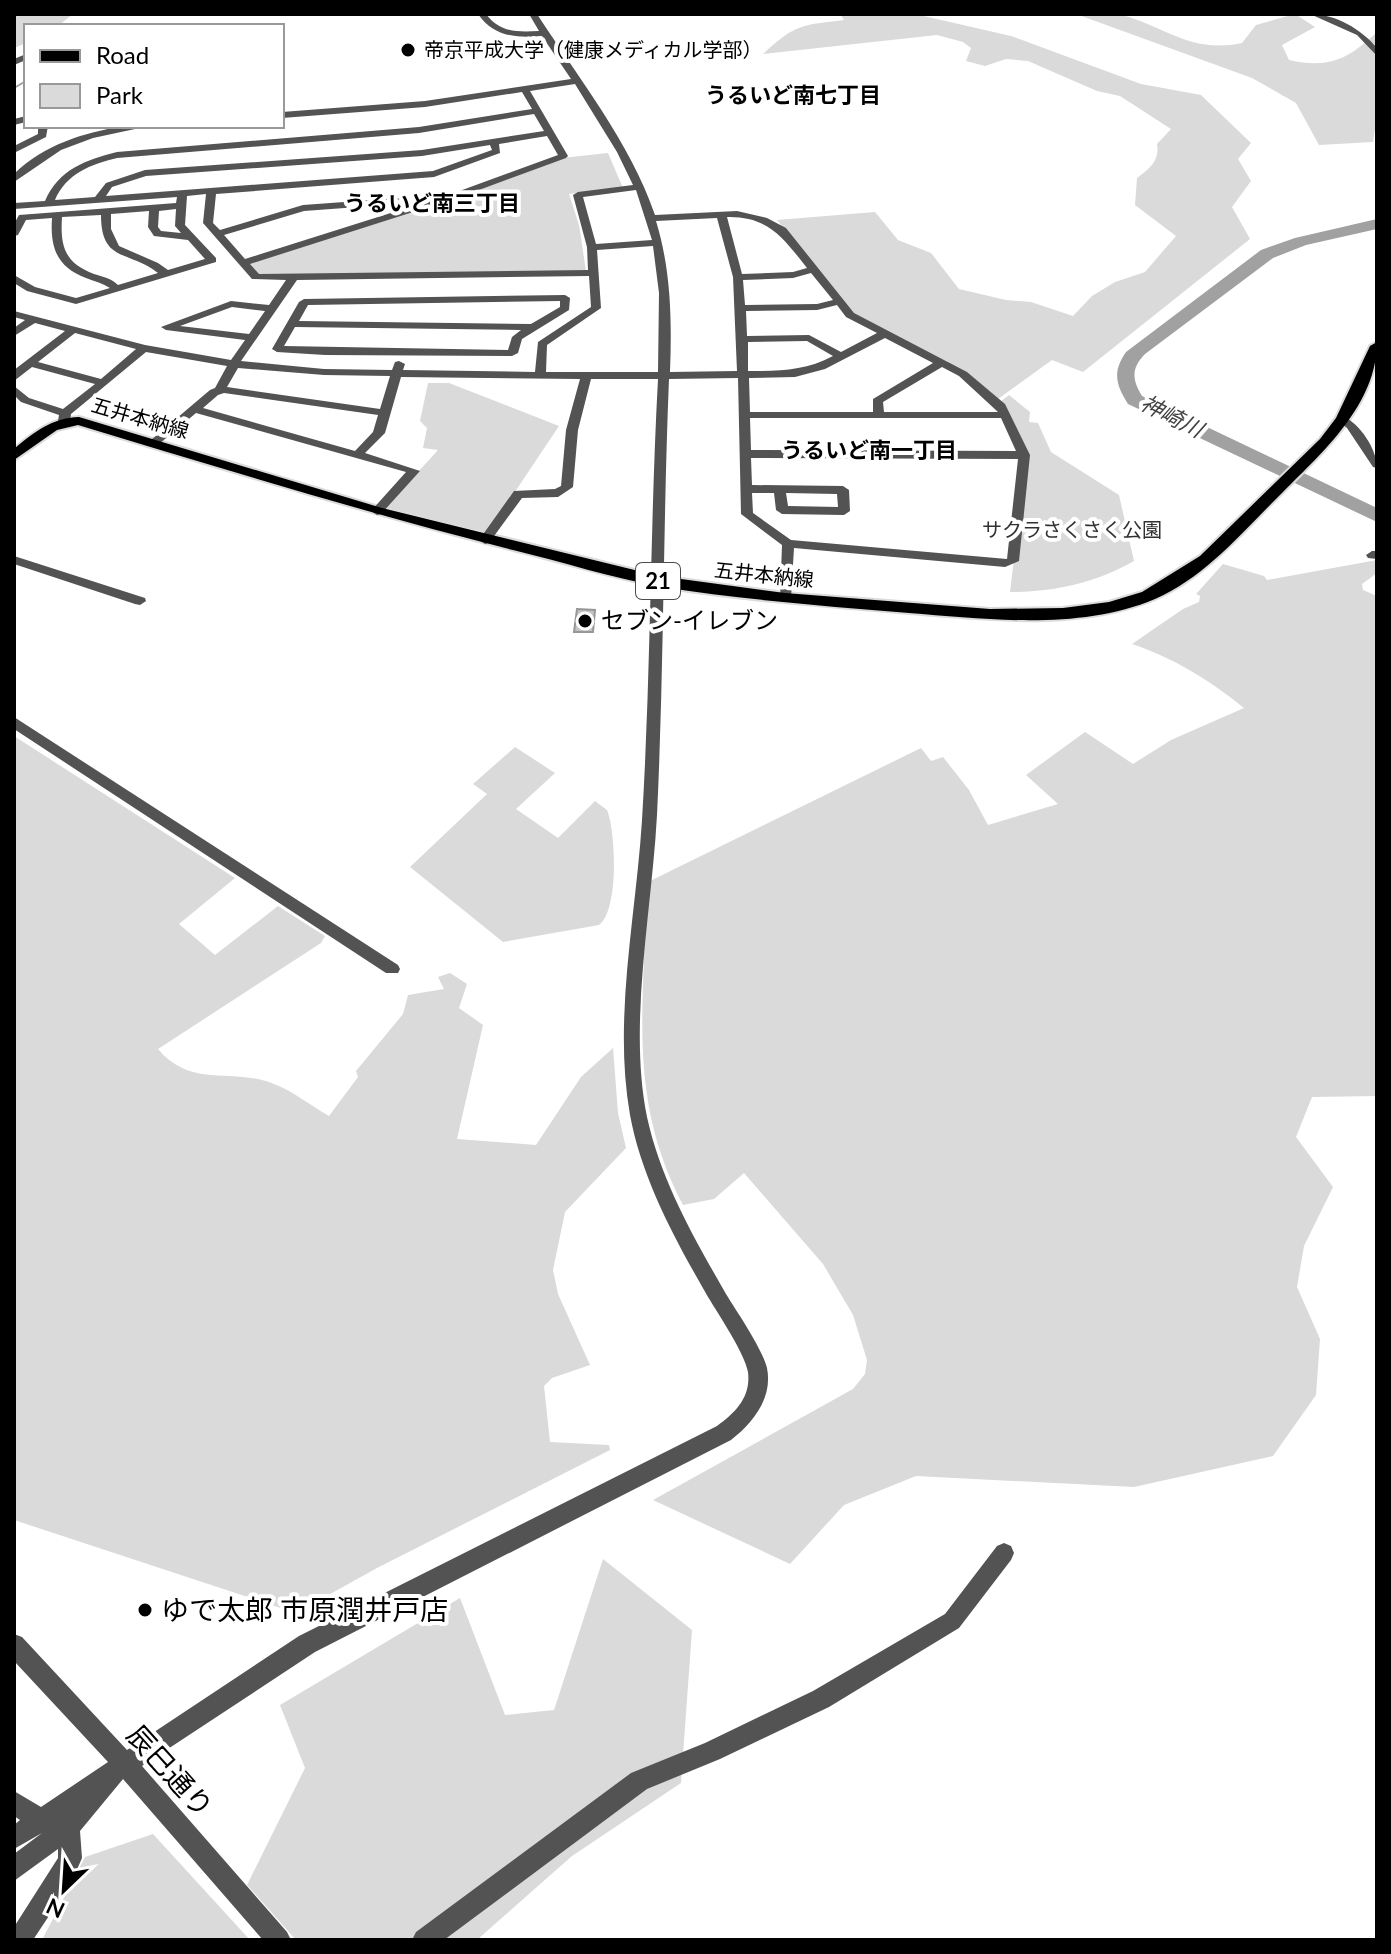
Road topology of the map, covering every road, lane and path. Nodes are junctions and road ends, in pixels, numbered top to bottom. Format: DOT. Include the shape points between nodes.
graph roads {
  1 [pos="482,14"];
  2 [pos="533,14"];
  3 [pos="1314,14"];
  4 [pos="544,33"];
  5 [pos="1377,53"];
  6 [pos="577,81"];
  7 [pos="525,90"];
  8 [pos="537,111"];
  9 [pos="284,115"];
  10 [pos="43,128"];
  11 [pos="72,128"];
  12 [pos="133,128"];
  13 [pos="262,128"];
  14 [pos="392,132"];
  15 [pos="550,133"];
  16 [pos="84,137"];
  17 [pos="261,141"];
  18 [pos="493,141"];
  19 [pos="211,146"];
  20 [pos="14,150"];
  21 [pos="394,154"];
  22 [pos="300,162"];
  23 [pos="211,168"];
  24 [pos="396,178"];
  25 [pos="14,179"];
  26 [pos="300,184"];
  27 [pos="640,187"];
  28 [pos="211,190"];
  29 [pos="182,193"];
  30 [pos="98,200"];
  31 [pos="399,201"];
  32 [pos="49,203"];
  33 [pos="14,206"];
  34 [pos="181,206"];
  35 [pos="154,207"];
  36 [pos="410,210"];
  37 [pos="106,211"];
  38 [pos="57,214"];
  39 [pos="721,214"];
  40 [pos="649,218"];
  41 [pos="14,233"];
  42 [pos="218,234"];
  43 [pos="187,237"];
  44 [pos="658,243"];
  45 [pos="592,247"];
  46 [pos="242,263"];
  47 [pos="812,270"];
  48 [pos="594,273"];
  49 [pos="166,274"];
  50 [pos="294,276"];
  51 [pos="417,276"];
  52 [pos="738,277"];
  53 [pos="14,278"];
  54 [pos="116,289"];
  55 [pos="411,300"];
  56 [pos="838,302"];
  57 [pos="272,308"];
  58 [pos="741,308"];
  59 [pos="14,314"];
  60 [pos="32,320"];
  61 [pos="291,324"];
  62 [pos="533,327"];
  63 [pos="73,330"];
  64 [pos="14,333"];
  65 [pos="884,334"];
  66 [pos="251,338"];
  67 [pos="742,339"];
  68 [pos="1377,346"];
  69 [pos="144,348"];
  70 [pos="402,352"];
  71 [pos="842,357"];
  72 [pos="30,363"];
  73 [pos="941,363"];
  74 [pos="234,364"];
  75 [pos="396,374"];
  76 [pos="540,375"];
  77 [pos="662,375"];
  78 [pos="586,376"];
  79 [pos="742,376"];
  80 [pos="14,378"];
  81 [pos="103,383"];
  82 [pos="14,389"];
  83 [pos="219,391"];
  84 [pos="195,409"];
  85 [pos="385,413"];
  86 [pos="744,415"];
  87 [pos="879,415"];
  88 [pos="1004,415"];
  89 [pos="65,417"];
  90 [pos="1343,419"];
  91 [pos="155,442"];
  92 [pos="746,454"];
  93 [pos="357,455"];
  94 [pos="1024,455"];
  95 [pos="14,456"];
  96 [pos="1377,464"];
  97 [pos="747,489"];
  98 [pos="780,489"];
  99 [pos="377,511"];
  100 [pos="485,540"];
  101 [pos="788,544"];
  102 [pos="14,560"];
  103 [pos="659,581"];
  104 [pos="785,598"];
  105 [pos="140,601"];
  106 [pos="14,722"];
  107 [pos="392,969"];
  108 [pos="1004,1553"];
  109 [pos="14,1645"];
  110 [pos="125,1764"];
  111 [pos="14,1802"];
  112 [pos="38,1819"];
  113 [pos="68,1827"];
  114 [pos="14,1838"];
  115 [pos="14,1869"];
  116 [pos="270,1937"];
  117 [pos="19,1940"];
  118 [pos="424,1940"];
  1 -- 4 [label="street" via="488,24 508,34"];
  2 -- 4 [label="street"];
  3 -- 5 [label="street" via="1360,33"];
  4 -- 6 [label="street"];
  6 -- 7 [label="street"];
  6 -- 27 [label="street"];
  7 -- 8 [label="street"];
  7 -- 9 [label="street"];
  8 -- 14 [label="street"];
  8 -- 15 [label="street"];
  10 -- 20 [label="street" via="43,135"];
  11 -- 16 [label="street"];
  12 -- 16 [label="street"];
  13 -- 17 [label="street"];
  14 -- 17 [label="street"];
  14 -- 21 [label="street"];
  15 -- 18 [label="street"];
  15 -- 36 [label="street" via="563,156"];
  16 -- 25 [label="street" via="39,157"];
  17 -- 19 [label="street"];
  18 -- 21 [label="street"];
  18 -- 24 [label="street" via="497,151 485,156 434,174"];
  19 -- 23 [label="street"];
  19 -- 32 [label="street" via="101,159 64,178"];
  21 -- 22 [label="street"];
  22 -- 23 [label="street"];
  22 -- 26 [label="street"];
  23 -- 30 [label="street" via="132,175 109,185"];
  24 -- 26 [label="street"];
  24 -- 31 [label="street"];
  26 -- 28 [label="street"];
  27 -- 40 [label="street"];
  27 -- 45 [label="street" via="578,195"];
  28 -- 29 [label="street"];
  28 -- 42 [label="street" via="208,223"];
  29 -- 30 [label="street"];
  29 -- 34 [label="street"];
  30 -- 32 [label="street"];
  31 -- 36 [label="street"];
  31 -- 42 [label="street" via="303,208"];
  32 -- 33 [label="street"];
  34 -- 35 [label="street"];
  34 -- 43 [label="street" via="180,226"];
  35 -- 37 [label="street"];
  35 -- 43 [label="street" via="158,234"];
  36 -- 46 [label="street"];
  37 -- 38 [label="street"];
  37 -- 49 [label="street" via="104,236 110,244 154,262"];
  38 -- 41 [label="street" via="23,217"];
  38 -- 54 [label="street" via="54,245 62,259 79,272 112,282"];
  39 -- 40 [label="street"];
  39 -- 47 [label="street" via="763,220 782,230"];
  39 -- 52 [label="street"];
  40 -- 44 [label="street"];
  42 -- 46 [label="street"];
  43 -- 49 [label="street" via="212,260"];
  44 -- 45 [label="street"];
  44 -- 77 [label="street" via="665,307"];
  45 -- 48 [label="street"];
  46 -- 50 [label="street" via="256,277"];
  47 -- 52 [label="street"];
  47 -- 56 [label="street"];
  48 -- 51 [label="street"];
  48 -- 76 [label="street" via="596,308 542,344"];
  49 -- 54 [label="street"];
  50 -- 51 [label="street"];
  50 -- 57 [label="street"];
  51 -- 55 [label="street"];
  52 -- 58 [label="street"];
  53 -- 54 [label="street" via="31,289 76,301"];
  55 -- 61 [label="street" via="304,302"];
  55 -- 62 [label="street" via="565,298 565,308"];
  56 -- 58 [label="street"];
  56 -- 65 [label="street"];
  57 -- 66 [label="street"];
  57 -- 66 [label="street" via="231,304 166,327"];
  58 -- 67 [label="street"];
  59 -- 60 [label="street"];
  60 -- 63 [label="street"];
  60 -- 64 [label="street"];
  61 -- 62 [label="street"];
  61 -- 70 [label="street" via="277,349"];
  62 -- 70 [label="street" via="517,337 512,353"];
  63 -- 69 [label="street"];
  63 -- 72 [label="street"];
  65 -- 71 [label="street"];
  65 -- 73 [label="street"];
  66 -- 74 [label="street"];
  67 -- 71 [label="street" via="809,338"];
  67 -- 79 [label="street"];
  68 -- 90 [label="main road, 五井本納線 / 21"];
  69 -- 74 [label="street"];
  69 -- 81 [label="street"];
  70 -- 75 [label="street"];
  71 -- 79 [label="street" via="808,372"];
  72 -- 80 [label="street"];
  72 -- 81 [label="street"];
  73 -- 87 [label="street" via="877,401"];
  73 -- 88 [label="street" via="963,374 1001,406"];
  74 -- 75 [label="street"];
  74 -- 83 [label="street"];
  75 -- 76 [label="street"];
  75 -- 85 [label="street"];
  76 -- 78 [label="street"];
  77 -- 78 [label="street"];
  77 -- 79 [label="street"];
  77 -- 103 [label="street"];
  78 -- 100 [label="street" via="572,430 567,487 558,493 518,494"];
  79 -- 86 [label="street"];
  81 -- 89 [label="street"];
  82 -- 89 [label="street" via="25,400"];
  83 -- 84 [label="street"];
  83 -- 85 [label="street"];
  84 -- 91 [label="street"];
  84 -- 93 [label="street"];
  85 -- 93 [label="street" via="379,433"];
  86 -- 87 [label="street"];
  86 -- 92 [label="street"];
  87 -- 88 [label="street"];
  88 -- 94 [label="street"];
  89 -- 91 [label="main road, 五井本納線 / 21"];
  89 -- 95 [label="main road, 五井本納線"];
  90 -- 96 [label="street"];
  90 -- 104 [label="main road, 五井本納線 / 21" via="1288,481 1193,570 1161,591 1110,607 1063,613 990,614"];
  91 -- 99 [label="main road, 五井本納線 / 21"];
  92 -- 94 [label="street"];
  92 -- 97 [label="street"];
  93 -- 99 [label="street" via="414,471"];
  94 -- 101 [label="street" via="1010,562"];
  97 -- 98 [label="street"];
  97 -- 101 [label="street" via="747,514"];
  98 -- 98 [label="street" via="843,490 844,511 782,510"];
  99 -- 100 [label="main road, 五井本納線 / 21"];
  100 -- 103 [label="main road, 五井本納線 / 21"];
  101 -- 104 [label="street"];
  102 -- 105 [label="street"];
  103 -- 104 [label="main road, 五井本納線 / 21"];
  103 -- 110 [label="street" via="646,872 635,975 634,1080 661,1190 757,1367 755,1403 724,1433 307,1644"];
  106 -- 107 [label="street"];
  108 -- 118 [label="street" via="952,1621 821,1699 639,1781"];
  109 -- 110 [label="street, 辰巳通り"];
  110 -- 112 [label="street"];
  110 -- 113 [label="street"];
  110 -- 116 [label="street, 辰巳通り"];
  111 -- 112 [label="street"];
  112 -- 114 [label="street"];
  113 -- 115 [label="street"];
  113 -- 117 [label="street" via="70,1858 64,1873"];
}
